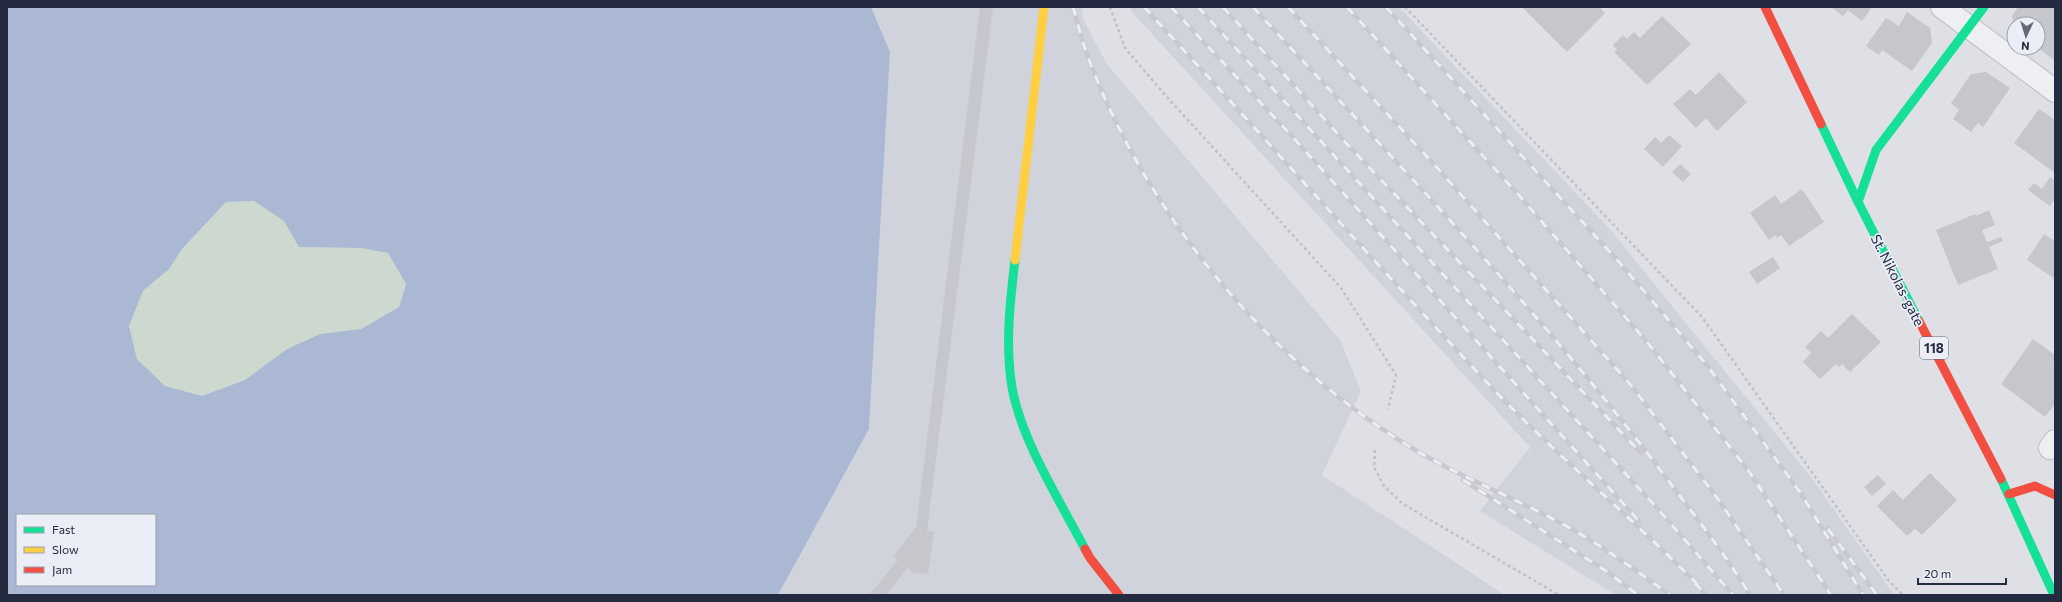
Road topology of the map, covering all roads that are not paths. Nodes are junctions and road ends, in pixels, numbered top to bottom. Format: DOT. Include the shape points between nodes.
graph roads {
  1 [pos="1044,7"];
  2 [pos="1765,7"];
  3 [pos="1942,7"];
  4 [pos="1984,7"];
  5 [pos="1969,27"];
  6 [pos="2055,91"];
  7 [pos="1858,202"];
  8 [pos="2009,494"];
  9 [pos="2055,495"];
  10 [pos="1119,595"];
  11 [pos="2054,595"];
  1 -- 10 [label="street" via="1008,320 1012,387 1028,440 1090,558"];
  2 -- 7 [label="street, St. Nikolas-gate / 118"];
  3 -- 5 [label="street"];
  4 -- 5 [label="street"];
  5 -- 6 [label="street"];
  5 -- 7 [label="street" via="1876,150"];
  7 -- 8 [label="street, St. Nikolas-gate / 118"];
  8 -- 9 [label="street" via="2034,486"];
  8 -- 11 [label="street, St. Nikolas-gate / 118"];
}
